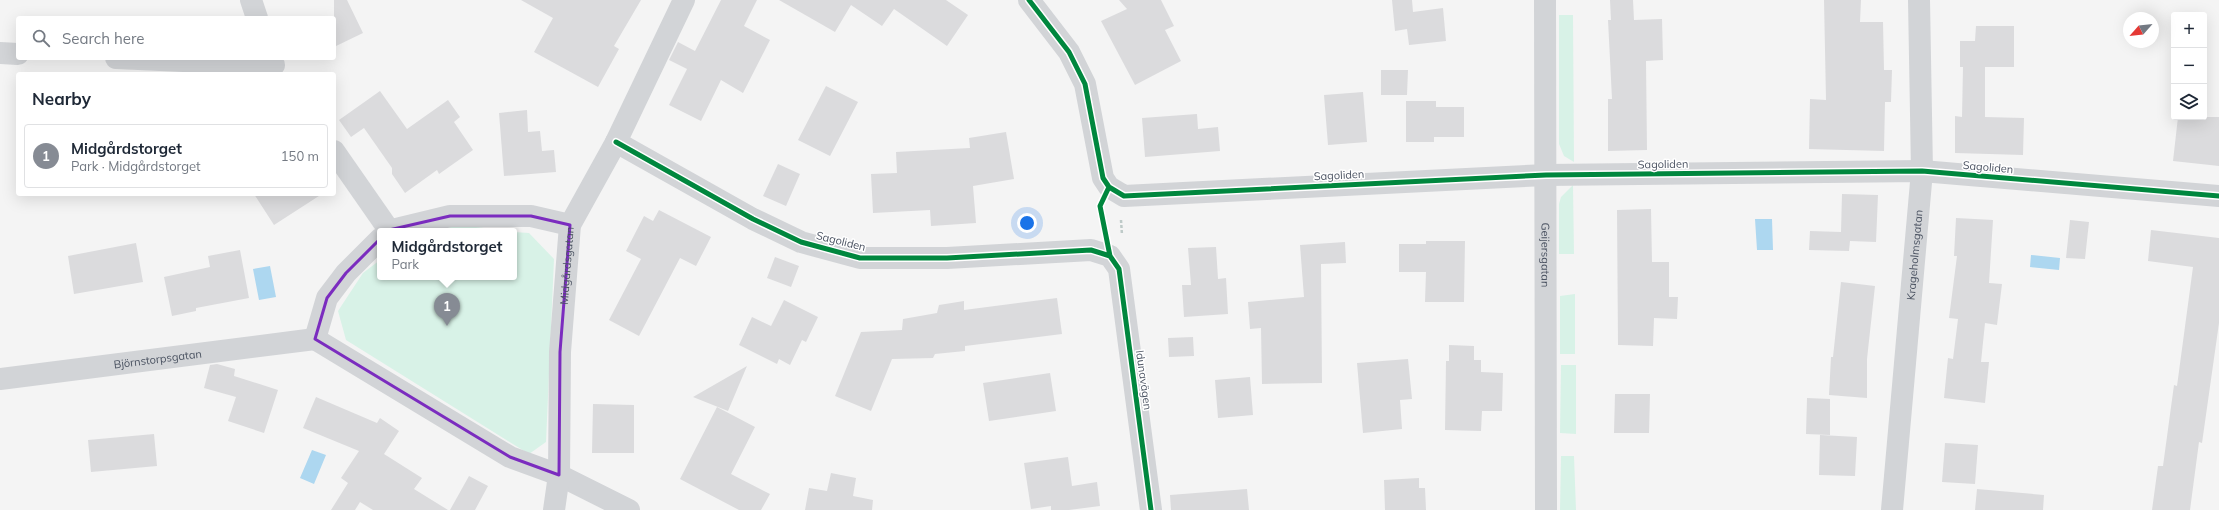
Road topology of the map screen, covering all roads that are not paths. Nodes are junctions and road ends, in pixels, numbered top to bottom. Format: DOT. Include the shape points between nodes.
graph roads {
  1 [pos="251,0"];
  2 [pos="684,0"];
  3 [pos="1029,0"];
  4 [pos="1545,0"];
  5 [pos="1919,0"];
  6 [pos="256,16"];
  7 [pos="0,53"];
  8 [pos="16,54"];
  9 [pos="156,60"];
  10 [pos="275,66"];
  11 [pos="616,142"];
  12 [pos="336,154"];
  13 [pos="1922,171"];
  14 [pos="1546,175"];
  15 [pos="2219,196"];
  16 [pos="570,226"];
  17 [pos="383,228"];
  18 [pos="405,228"];
  19 [pos="377,242"];
  20 [pos="1114,262"];
  21 [pos="315,339"];
  22 [pos="0,379"];
  23 [pos="559,475"];
  24 [pos="554,510"];
  25 [pos="628,510"];
  26 [pos="1151,510"];
  27 [pos="1546,510"];
  28 [pos="1892,510"];
  1 -- 6 [label="street"];
  2 -- 11 [label="street, Midgårdsgatan"];
  3 -- 14 [label="street, Sagoliden" via="1069,52 1086,84 1103,178 1116,191"];
  4 -- 14 [label="street, Geijersgatan"];
  5 -- 13 [label="street, Krageholmsgatan"];
  7 -- 8 [label="street"];
  9 -- 10 [label="street"];
  11 -- 16 [label="street, Midgårdsgatan"];
  11 -- 20 [label="street, Sagoliden" via="794,238 860,258 947,258 1091,250"];
  12 -- 17 [label="street"];
  13 -- 14 [label="street, Sagoliden"];
  13 -- 15 [label="street, Sagoliden"];
  13 -- 28 [label="street, Krageholmsgatan"];
  14 -- 27 [label="street, Geijersgatan"];
  16 -- 18 [label="street" via="531,216 450,216"];
  16 -- 23 [label="street, Midgårdsgatan" via="560,352"];
  19 -- 21 [label="street" via="346,273 327,298"];
  20 -- 26 [label="street, Idunavägen"];
  21 -- 22 [label="street, Björnstorpsgatan"];
  21 -- 23 [label="street" via="510,457"];
  23 -- 24 [label="street, Midgårdsgatan"];
  23 -- 25 [label="street"];
}
